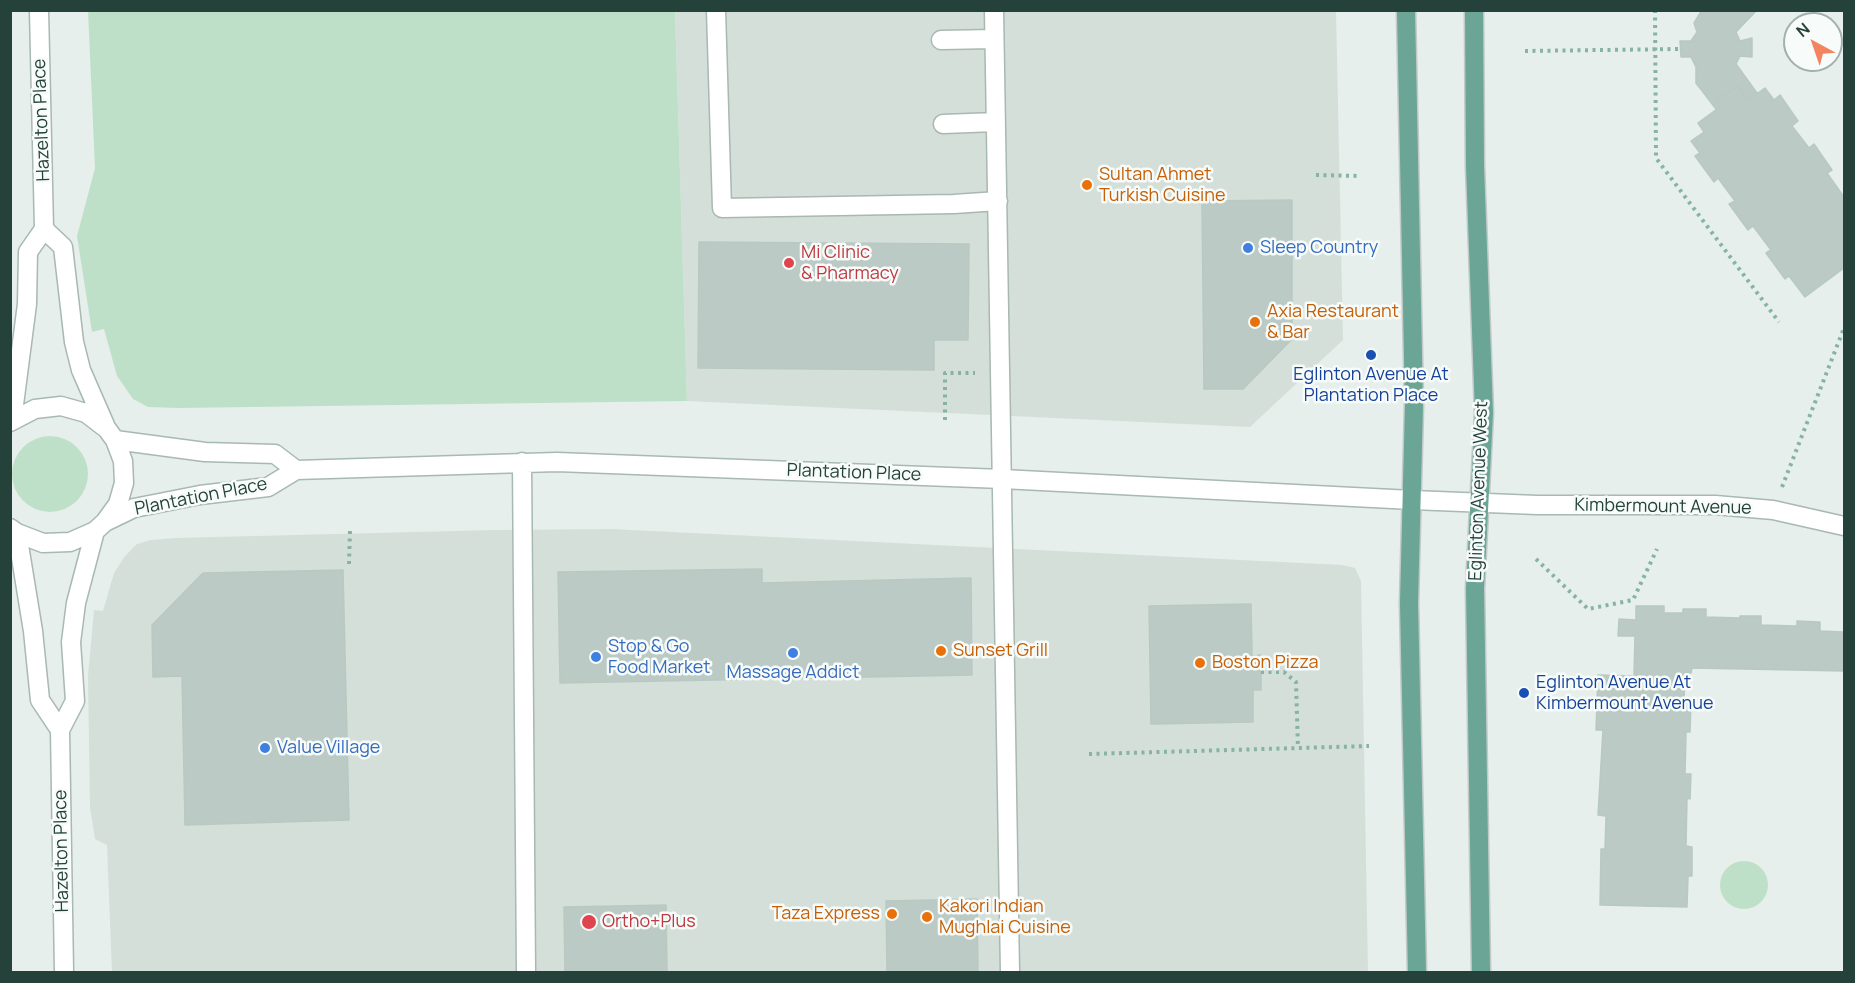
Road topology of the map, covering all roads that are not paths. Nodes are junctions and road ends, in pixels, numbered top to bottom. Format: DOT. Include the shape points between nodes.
graph roads {
  1 [pos="39,10"];
  2 [pos="716,10"];
  3 [pos="994,10"];
  4 [pos="1406,10"];
  5 [pos="1474,10"];
  6 [pos="994,39"];
  7 [pos="941,40"];
  8 [pos="996,122"];
  9 [pos="943,124"];
  10 [pos="998,201"];
  11 [pos="45,229"];
  12 [pos="11,421"];
  13 [pos="111,434"];
  14 [pos="522,462"];
  15 [pos="296,470"];
  16 [pos="1002,478"];
  17 [pos="1412,500"];
  18 [pos="1479,503"];
  19 [pos="1845,526"];
  20 [pos="100,527"];
  21 [pos="14,531"];
  22 [pos="60,730"];
  23 [pos="64,972"];
  24 [pos="526,972"];
  25 [pos="1010,972"];
  26 [pos="1417,972"];
  27 [pos="1481,972"];
  1 -- 11 [label="street, Hazelton Place"];
  2 -- 10 [label="street" via="722,208"];
  3 -- 6 [label="street"];
  4 -- 17 [label="main road" via="1414,405"];
  5 -- 18 [label="main road, Eglinton Avenue West" via="1484,413"];
  6 -- 7 [label="street"];
  6 -- 8 [label="street"];
  8 -- 9 [label="street"];
  8 -- 10 [label="street"];
  10 -- 16 [label="street"];
  11 -- 12 [label="street" via="28,252 27,304"];
  11 -- 13 [label="street" via="63,247 74,342"];
  12 -- 13 [label="street" via="36,409 61,406 86,413"];
  13 -- 15 [label="street, Plantation Place" via="205,452 275,454"];
  13 -- 20 [label="street, Hazelton Place" via="123,461 124,483 118,504"];
  14 -- 15 [label="street, Plantation Place"];
  14 -- 16 [label="street, Plantation Place"];
  14 -- 24 [label="street"];
  15 -- 20 [label="street, Plantation Place" via="268,487 134,508"];
  16 -- 17 [label="street, Plantation Place"];
  16 -- 25 [label="street"];
  17 -- 18 [label="street, Kimbermount Avenue"];
  17 -- 26 [label="main road" via="1409,603"];
  18 -- 19 [label="street, Kimbermount Avenue" via="1715,505 1773,510"];
  18 -- 27 [label="main road, Eglinton Avenue West" via="1475,588"];
  20 -- 21 [label="street, Plantation Place" via="70,542 43,543"];
  20 -- 22 [label="street, Hazelton Place" via="76,603 71,642 75,701"];
  21 -- 22 [label="street" via="33,631 40,700"];
  22 -- 23 [label="street, Hazelton Place"];
}
